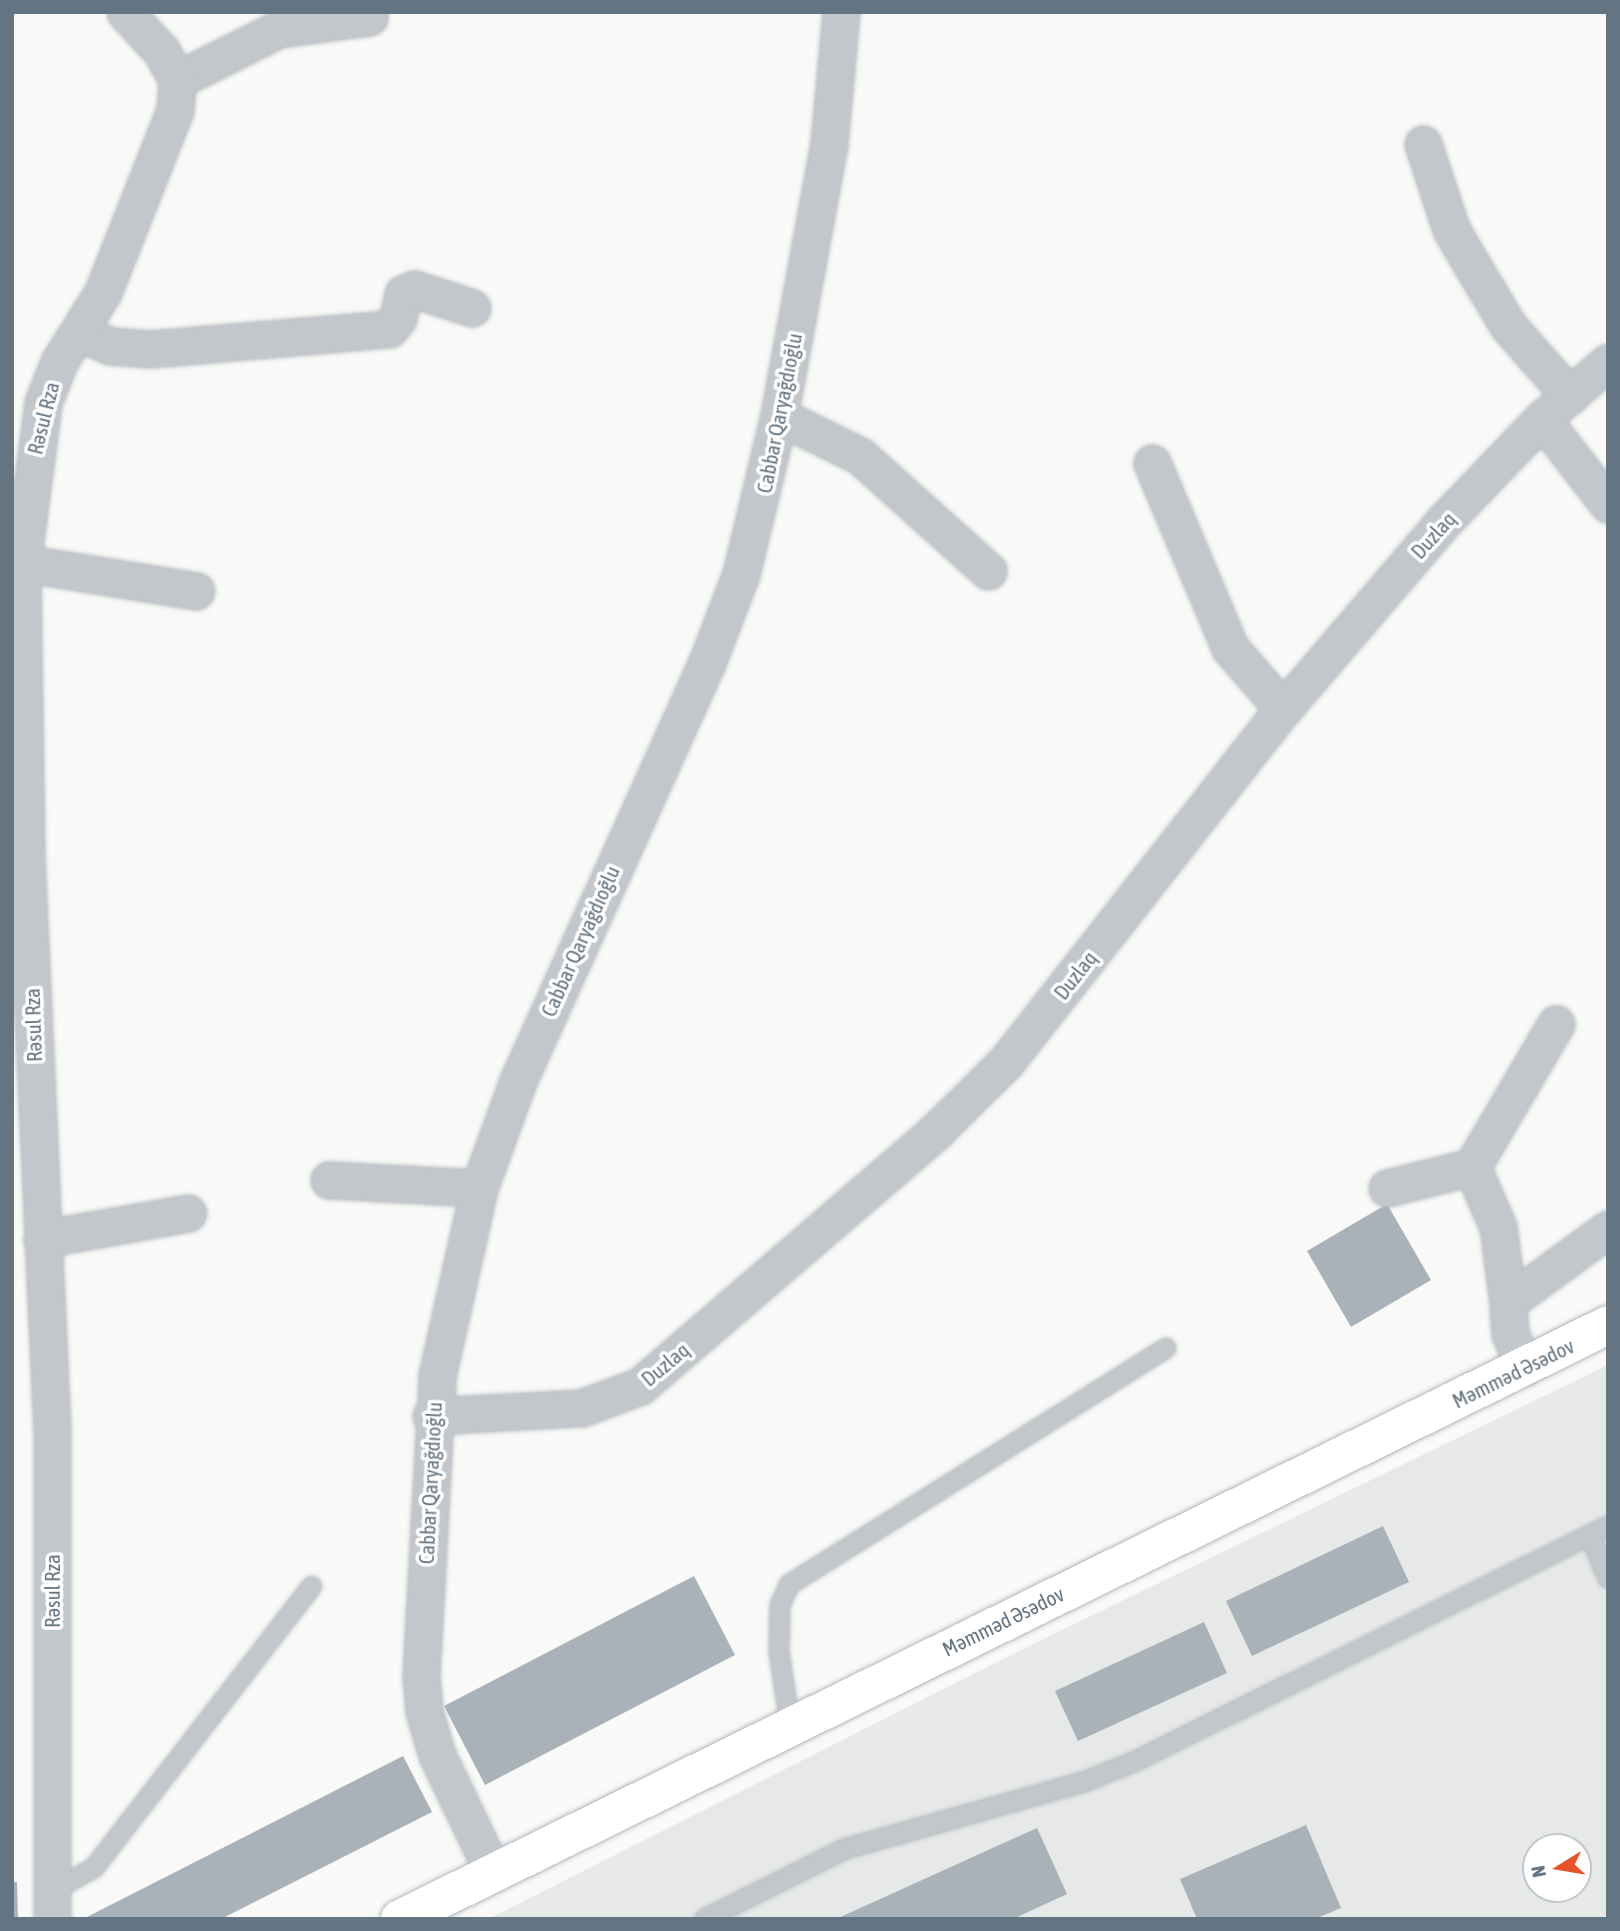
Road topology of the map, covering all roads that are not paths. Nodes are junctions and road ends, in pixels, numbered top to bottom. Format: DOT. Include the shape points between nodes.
graph roads {
  1 [pos="125,12"];
  2 [pos="842,12"];
  3 [pos="369,17"];
  4 [pos="177,80"];
  5 [pos="1423,144"];
  6 [pos="472,309"];
  7 [pos="81,333"];
  8 [pos="1608,362"];
  9 [pos="1570,396"];
  10 [pos="779,416"];
  11 [pos="1542,419"];
  12 [pos="1152,463"];
  13 [pos="1608,503"];
  14 [pos="22,563"];
  15 [pos="988,571"];
  16 [pos="196,591"];
  17 [pos="1283,709"];
  18 [pos="1556,1024"];
  19 [pos="1472,1167"];
  20 [pos="329,1180"];
  21 [pos="479,1188"];
  22 [pos="1387,1188"];
  23 [pos="188,1213"];
  24 [pos="1608,1228"];
  25 [pos="42,1239"];
  26 [pos="1508,1302"];
  27 [pos="1608,1325"];
  28 [pos="1166,1348"];
  29 [pos="1524,1368"];
  30 [pos="431,1416"];
  31 [pos="1608,1526"];
  32 [pos="1590,1535"];
  33 [pos="1608,1578"];
  34 [pos="312,1586"];
  35 [pos="790,1724"];
  36 [pos="494,1874"];
  37 [pos="52,1905"];
  38 [pos="448,1908"];
  39 [pos="400,1919"];
  40 [pos="705,1919"];
  1 -- 4 [label="street" via="162,52"];
  2 -- 10 [label="street, Cabbar Qaryağdıoğlu" via="829,144"];
  3 -- 4 [label="street" via="279,29"];
  4 -- 7 [label="street, Rəsul Rza" via="175,110 103,292"];
  5 -- 9 [label="street" via="1451,229 1469,262 1509,327"];
  6 -- 7 [label="street" via="414,289 403,294 398,318 389,329 150,349 110,346"];
  7 -- 14 [label="street, Rəsul Rza" via="59,362 43,403"];
  8 -- 9 [label="street, Duzlaq"];
  9 -- 11 [label="street, Duzlaq"];
  10 -- 15 [label="street" via="860,456"];
  10 -- 21 [label="street, Cabbar Qaryağdıoğlu" via="741,574 711,652 549,1007"];
  11 -- 13 [label="street"];
  11 -- 17 [label="street, Duzlaq" via="1443,522"];
  12 -- 17 [label="street" via="1230,648"];
  14 -- 16 [label="street"];
  14 -- 25 [label="street, Rəsul Rza" via="26,860"];
  17 -- 30 [label="street, Duzlaq" via="1006,1062 936,1131 640,1387 581,1408"];
  18 -- 19 [label="street"];
  19 -- 22 [label="street"];
  19 -- 26 [label="street" via="1498,1227"];
  20 -- 21 [label="street"];
  21 -- 30 [label="street, Cabbar Qaryağdıoğlu"];
  23 -- 25 [label="street"];
  24 -- 26 [label="street"];
  25 -- 37 [label="street, Rəsul Rza" via="52,1432"];
  26 -- 29 [label="street" via="1510,1334"];
  27 -- 29 [label="main road, Məmməd Əsədov"];
  28 -- 35 [label="lane" via="790,1584 780,1605 779,1652"];
  29 -- 35 [label="main road, Məmməd Əsədov"];
  30 -- 36 [label="street, Cabbar Qaryağdıoğlu" via="421,1675 424,1711 438,1755"];
  31 -- 32 [label="lane"];
  32 -- 33 [label="lane"];
  32 -- 40 [label="lane" via="1136,1761 1084,1782 845,1849"];
  34 -- 37 [label="lane" via="94,1868"];
  35 -- 36 [label="main road, Məmməd Əsədov"];
  36 -- 38 [label="main road, Məmməd Əsədov"];
  38 -- 39 [label="main road, Məmməd Əsədov"];
}
